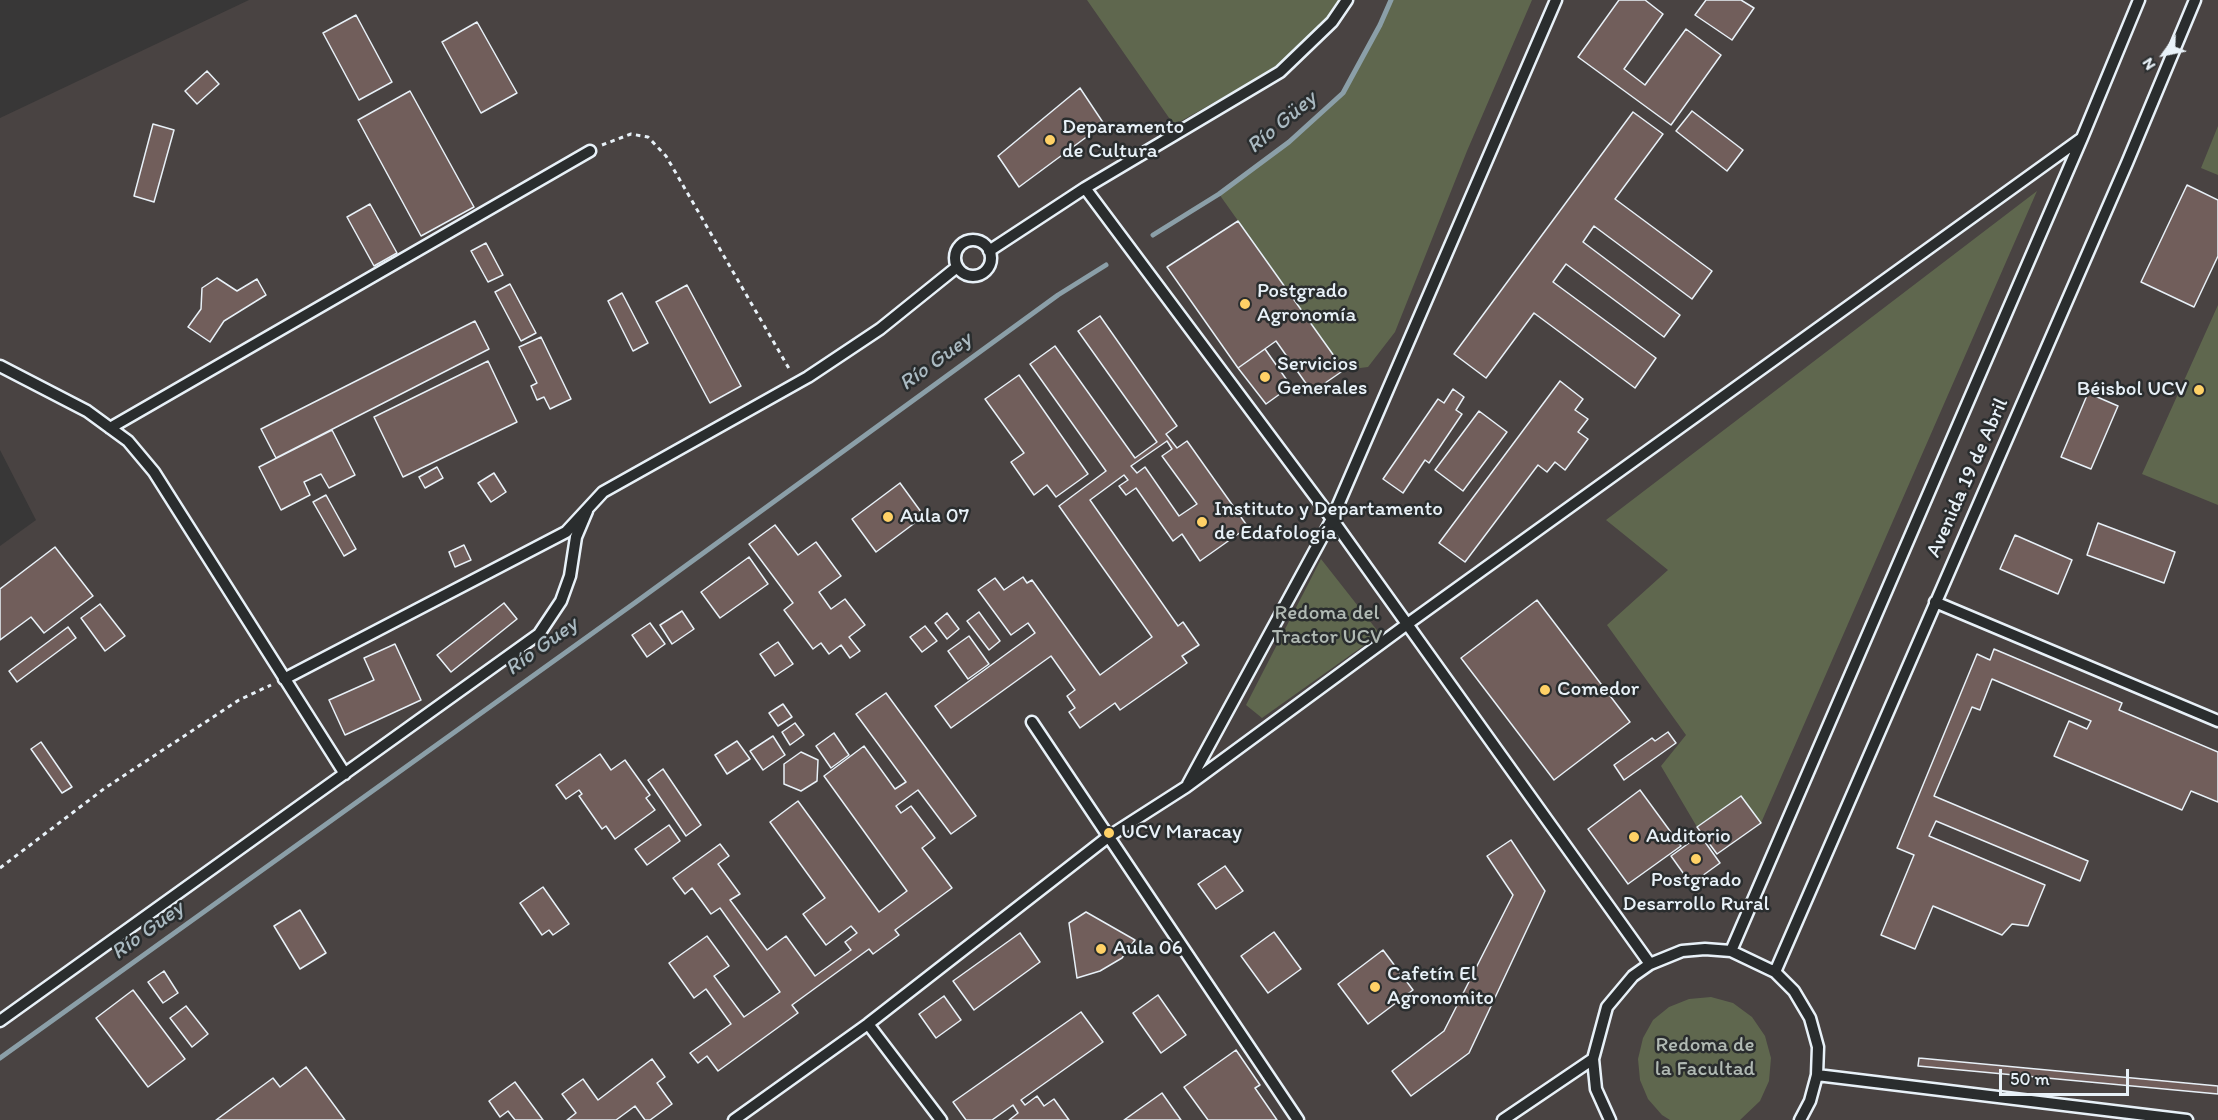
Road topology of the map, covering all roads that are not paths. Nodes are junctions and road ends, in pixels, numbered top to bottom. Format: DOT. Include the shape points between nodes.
graph roads {
  1 [pos="1347,0"];
  2 [pos="1556,0"];
  3 [pos="2139,0"];
  4 [pos="2195,0"];
  5 [pos="2082,138"];
  6 [pos="590,151"];
  7 [pos="1085,188"];
  8 [pos="989,251"];
  9 [pos="957,267"];
  10 [pos="0,366"];
  11 [pos="110,428"];
  12 [pos="587,511"];
  13 [pos="1332,519"];
  14 [pos="1935,603"];
  15 [pos="1406,625"];
  16 [pos="284,679"];
  17 [pos="2218,721"];
  18 [pos="1032,722"];
  19 [pos="345,774"];
  20 [pos="1186,787"];
  21 [pos="1108,837"];
  22 [pos="1731,951"];
  23 [pos="1650,964"];
  24 [pos="1775,972"];
  25 [pos="0,1021"];
  26 [pos="868,1024"];
  27 [pos="1593,1059"];
  28 [pos="1817,1075"];
  29 [pos="734,1120"];
  30 [pos="941,1120"];
  31 [pos="1298,1120"];
  32 [pos="1503,1120"];
  33 [pos="1610,1120"];
  34 [pos="1800,1120"];
  35 [pos="2187,1120"];
  1 -- 7 [label="lane" via="1332,22 1280,72"];
  2 -- 13 [label="lane"];
  3 -- 5 [label="lane, Avenida 19 de Abril"];
  4 -- 14 [label="lane, Avenida 19 de Abril"];
  5 -- 15 [label="lane"];
  5 -- 22 [label="lane, Avenida 19 de Abril"];
  6 -- 11 [label="lane"];
  7 -- 8 [label="lane"];
  7 -- 13 [label="lane"];
  8 -- 9 [label="lane" via="990,264 981,274 968,276"];
  8 -- 9 [label="lane" via="979,242 965,242 956,253"];
  9 -- 12 [label="lane" via="880,329 798,384 603,492"];
  10 -- 11 [label="lane" via="87,411"];
  11 -- 16 [label="lane" via="128,441 154,472"];
  12 -- 16 [label="lane" via="566,532"];
  12 -- 19 [label="lane" via="576,537 570,576 561,601 539,634"];
  13 -- 15 [label="lane"];
  13 -- 20 [label="lane"];
  14 -- 17 [label="lane"];
  14 -- 24 [label="lane, Avenida 19 de Abril"];
  15 -- 20 [label="lane"];
  15 -- 23 [label="lane"];
  16 -- 19 [label="lane"];
  18 -- 21 [label="lane"];
  19 -- 25 [label="lane"];
  20 -- 21 [label="lane"];
  21 -- 26 [label="lane"];
  21 -- 31 [label="lane"];
  22 -- 23 [label="lane" via="1682,951"];
  22 -- 24 [label="lane"];
  23 -- 27 [label="lane" via="1633,976 1607,1007"];
  24 -- 28 [label="lane" via="1794,991 1810,1018 1818,1047"];
  26 -- 29 [label="lane"];
  26 -- 30 [label="lane"];
  27 -- 32 [label="lane"];
  27 -- 33 [label="lane" via="1596,1089"];
  28 -- 34 [label="lane"];
  28 -- 35 [label="lane"];
}
